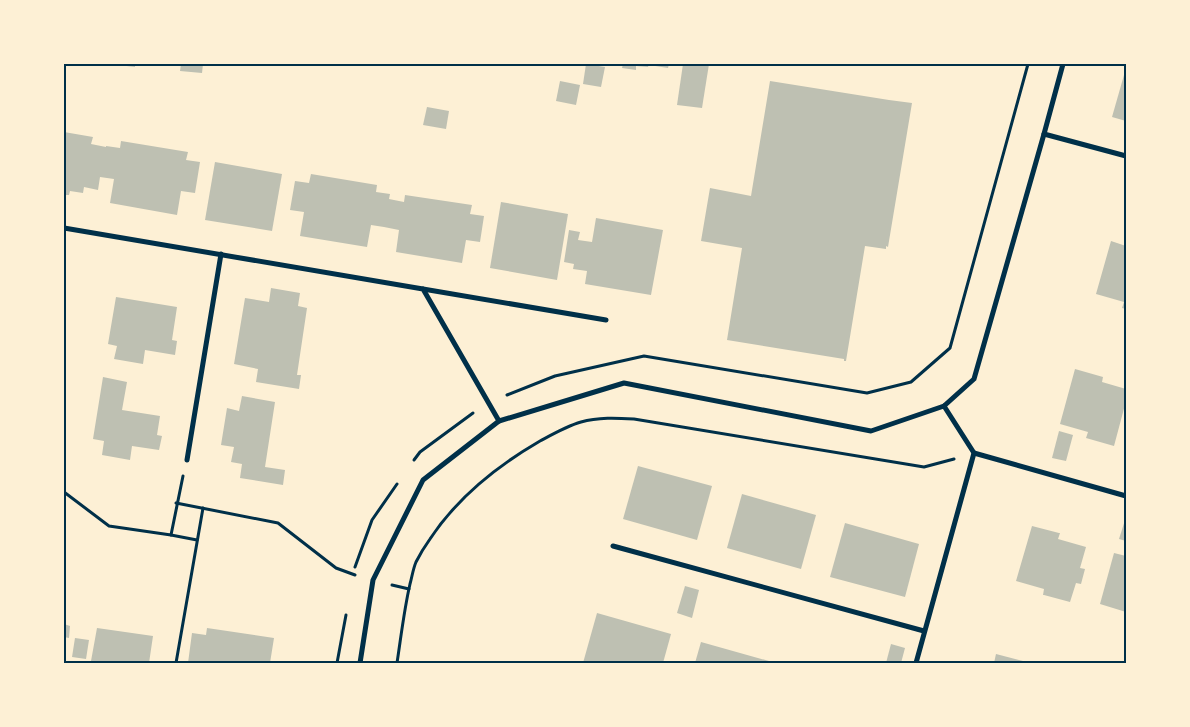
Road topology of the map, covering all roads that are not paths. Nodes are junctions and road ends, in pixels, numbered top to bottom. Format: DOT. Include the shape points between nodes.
graph roads {
  1 [pos="1063,64"];
  2 [pos="1044,134"];
  3 [pos="1126,156"];
  4 [pos="64,228"];
  5 [pos="221,254"];
  6 [pos="424,289"];
  7 [pos="606,320"];
  8 [pos="944,406"];
  9 [pos="499,420"];
  10 [pos="974,453"];
  11 [pos="187,460"];
  12 [pos="1126,496"];
  13 [pos="613,546"];
  14 [pos="924,631"];
  15 [pos="360,663"];
  16 [pos="916,663"];
  1 -- 2 [label="street"];
  2 -- 3 [label="street"];
  2 -- 8 [label="street" via="974,379"];
  4 -- 5 [label="street"];
  5 -- 6 [label="street"];
  5 -- 11 [label="street"];
  6 -- 7 [label="street"];
  6 -- 9 [label="street"];
  8 -- 9 [label="street" via="871,431 624,383"];
  8 -- 10 [label="street"];
  9 -- 15 [label="street" via="423,480 373,580"];
  10 -- 12 [label="street"];
  10 -- 14 [label="street"];
  13 -- 14 [label="street"];
  14 -- 16 [label="street"];
}
